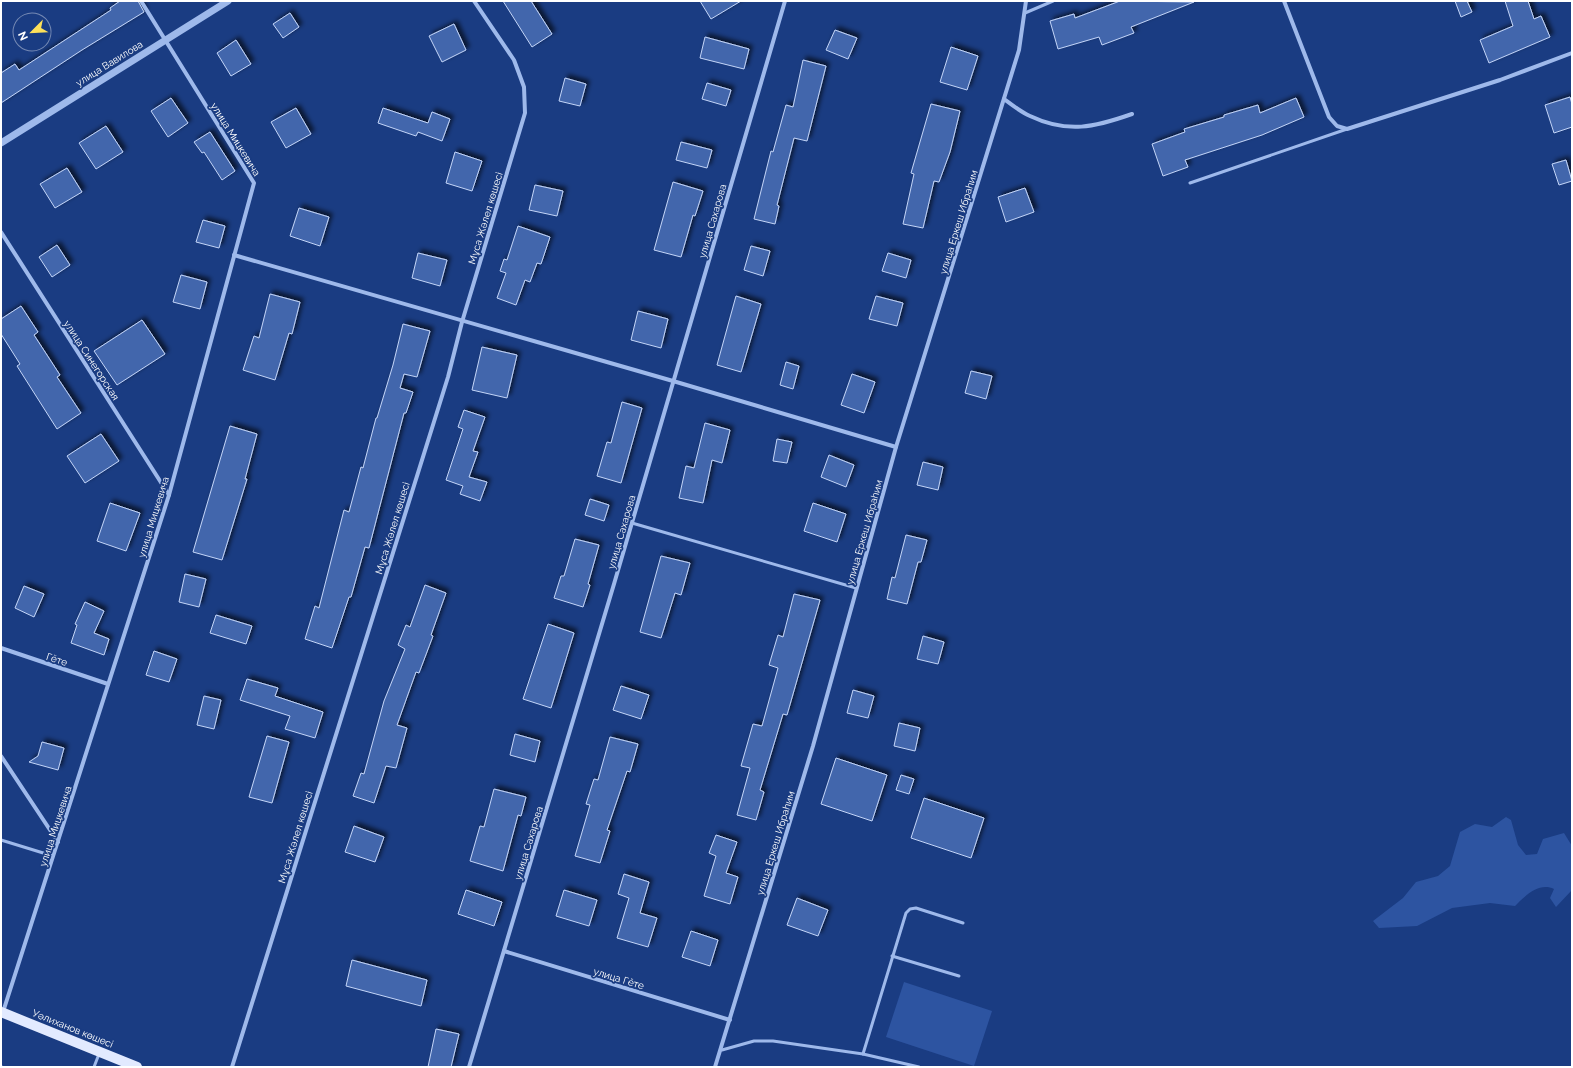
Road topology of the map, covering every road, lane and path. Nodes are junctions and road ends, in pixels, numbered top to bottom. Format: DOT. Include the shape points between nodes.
graph roads {
  1 [pos="142,1"];
  2 [pos="228,1"];
  3 [pos="474,1"];
  4 [pos="785,1"];
  5 [pos="1026,1"];
  6 [pos="1053,1"];
  7 [pos="1284,1"];
  8 [pos="1025,13"];
  9 [pos="165,40"];
  10 [pos="1572,53"];
  11 [pos="1004,99"];
  12 [pos="1132,114"];
  13 [pos="1347,129"];
  14 [pos="1,143"];
  15 [pos="1190,183"];
  16 [pos="1,232"];
  17 [pos="234,255"];
  18 [pos="462,322"];
  19 [pos="673,381"];
  20 [pos="896,447"];
  21 [pos="169,495"];
  22 [pos="632,523"];
  23 [pos="856,588"];
  24 [pos="1,648"];
  25 [pos="108,684"];
  26 [pos="1,756"];
  27 [pos="1,840"];
  28 [pos="58,842"];
  29 [pos="53,856"];
  30 [pos="963,923"];
  31 [pos="504,951"];
  32 [pos="892,956"];
  33 [pos="959,976"];
  34 [pos="2,1012"];
  35 [pos="730,1020"];
  36 [pos="722,1050"];
  37 [pos="99,1052"];
  38 [pos="863,1054"];
  39 [pos="94,1067"];
  40 [pos="137,1067"];
  41 [pos="232,1067"];
  42 [pos="469,1067"];
  43 [pos="715,1067"];
  44 [pos="919,1067"];
  1 -- 9 [label="street, улица Мицкевича"];
  2 -- 9 [label="street, улица Вавилова"];
  3 -- 18 [label="street, Мұса Жәлел көшесі" via="514,60 524,87 525,114"];
  4 -- 19 [label="street, улица Сахарова"];
  5 -- 8 [label="street, улица Еркеш Ибраһим"];
  6 -- 8 [label="lane"];
  7 -- 13 [label="street" via="1329,117 1336,126"];
  8 -- 11 [label="street, улица Еркеш Ибраһим" via="1019,50"];
  9 -- 14 [label="street, улица Вавилова"];
  9 -- 17 [label="street, улица Мицкевича" via="254,183"];
  10 -- 13 [label="street" via="1500,80"];
  11 -- 12 [label="street" via="1029,116 1054,125 1082,128"];
  11 -- 20 [label="street, улица Еркеш Ибраһим"];
  13 -- 15 [label="lane"];
  16 -- 21 [label="street, улица Синегорская"];
  17 -- 18 [label="street"];
  17 -- 21 [label="street, улица Мицкевича"];
  18 -- 19 [label="street"];
  18 -- 41 [label="street, Мұса Жәлел көшесі" via="448,377"];
  19 -- 20 [label="street"];
  19 -- 22 [label="street, улица Сахарова"];
  20 -- 23 [label="street, улица Еркеш Ибраһим"];
  21 -- 25 [label="street, улица Мицкевича"];
  22 -- 23 [label="lane"];
  22 -- 31 [label="street, улица Сахарова"];
  23 -- 35 [label="street, улица Еркеш Ибраһим" via="813,746"];
  24 -- 25 [label="street, Гёте"];
  25 -- 28 [label="street, улица Мицкевича"];
  26 -- 28 [label="street"];
  27 -- 29 [label="lane"];
  28 -- 29 [label="street, улица Мицкевича"];
  29 -- 34 [label="street, улица Мицкевича"];
  30 -- 32 [label="lane" via="916,908 910,909 903,918"];
  31 -- 35 [label="street, улица Гёте"];
  31 -- 42 [label="street, улица Сахарова"];
  32 -- 33 [label="lane"];
  32 -- 38 [label="lane"];
  34 -- 37 [label="main road, Уәлиханов көшесі"];
  35 -- 36 [label="street, улица Еркеш Ибраһим"];
  36 -- 38 [label="lane" via="754,1041 773,1040"];
  36 -- 43 [label="street, улица Еркеш Ибраһим"];
  37 -- 39 [label="lane"];
  37 -- 40 [label="main road, Уәлиханов көшесі"];
  38 -- 44 [label="lane"];
}
